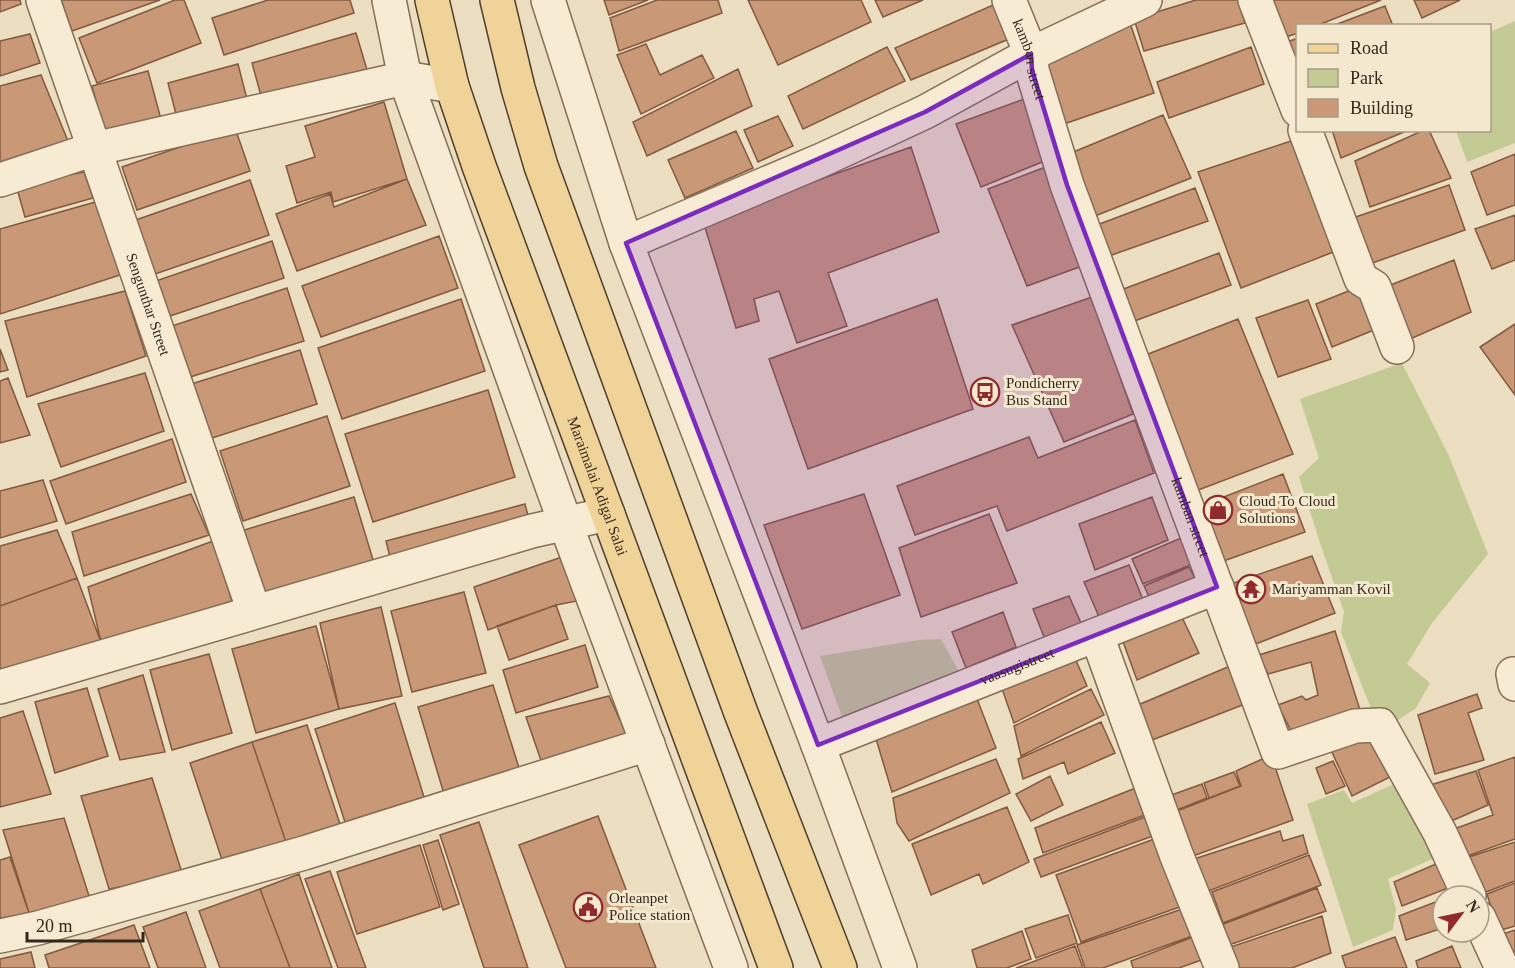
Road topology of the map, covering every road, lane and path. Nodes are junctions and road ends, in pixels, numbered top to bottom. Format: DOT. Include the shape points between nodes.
graph roads {
  1 [pos="43,0"];
  2 [pos="389,0"];
  3 [pos="432,0"];
  4 [pos="497,0"];
  5 [pos="548,0"];
  6 [pos="1009,0"];
  7 [pos="1145,0"];
  8 [pos="1255,0"];
  9 [pos="1031,54"];
  10 [pos="405,78"];
  11 [pos="452,86"];
  12 [pos="1296,105"];
  13 [pos="1306,132"];
  14 [pos="94,149"];
  15 [pos="0,180"];
  16 [pos="626,243"];
  17 [pos="1397,347"];
  18 [pos="608,514"];
  19 [pos="566,525"];
  20 [pos="1217,587"];
  21 [pos="254,611"];
  22 [pos="1097,636"];
  23 [pos="0,687"];
  24 [pos="648,744"];
  25 [pos="818,745"];
  26 [pos="714,799"];
  27 [pos="675,814"];
  28 [pos="1463,884"];
  29 [pos="0,936"];
  30 [pos="1491,944"];
  31 [pos="731,968"];
  32 [pos="776,968"];
  33 [pos="840,968"];
  34 [pos="900,968"];
  35 [pos="1222,968"];
  36 [pos="1502,968"];
  1 -- 14 [label="street, Sengunthar Street"];
  2 -- 10 [label="street"];
  3 -- 11 [label="main road, Maraimalai Adigal Salai"];
  4 -- 33 [label="main road" via="541,166 741,713"];
  5 -- 16 [label="street"];
  6 -- 9 [label="street, kamban street"];
  7 -- 9 [label="street"];
  8 -- 12 [label="street"];
  9 -- 16 [label="street" via="926,112"];
  9 -- 20 [label="street, kamban street" via="1032,70 1067,185"];
  10 -- 11 [label="street"];
  10 -- 14 [label="street"];
  10 -- 19 [label="street"];
  11 -- 18 [label="main road, Maraimalai Adigal Salai"];
  13 -- 17 [label="street" via="1361,279 1374,286"];
  14 -- 15 [label="street"];
  14 -- 21 [label="street, Sengunthar Street"];
  16 -- 25 [label="street"];
  18 -- 19 [label="street"];
  18 -- 26 [label="main road, Maraimalai Adigal Salai"];
  19 -- 21 [label="street" via="532,531"];
  19 -- 24 [label="street"];
  20 -- 22 [label="street, vaasugistreet"];
  20 -- 28 [label="street, kamban street" via="1278,752 1355,726 1380,725"];
  21 -- 23 [label="street"];
  22 -- 25 [label="street, vaasugistreet"];
  22 -- 35 [label="street"];
  24 -- 27 [label="street"];
  24 -- 29 [label="street" via="304,853"];
  25 -- 34 [label="street"];
  26 -- 27 [label="street"];
  26 -- 32 [label="main road, Maraimalai Adigal Salai"];
  27 -- 31 [label="street"];
  30 -- 36 [label="street"];
}
